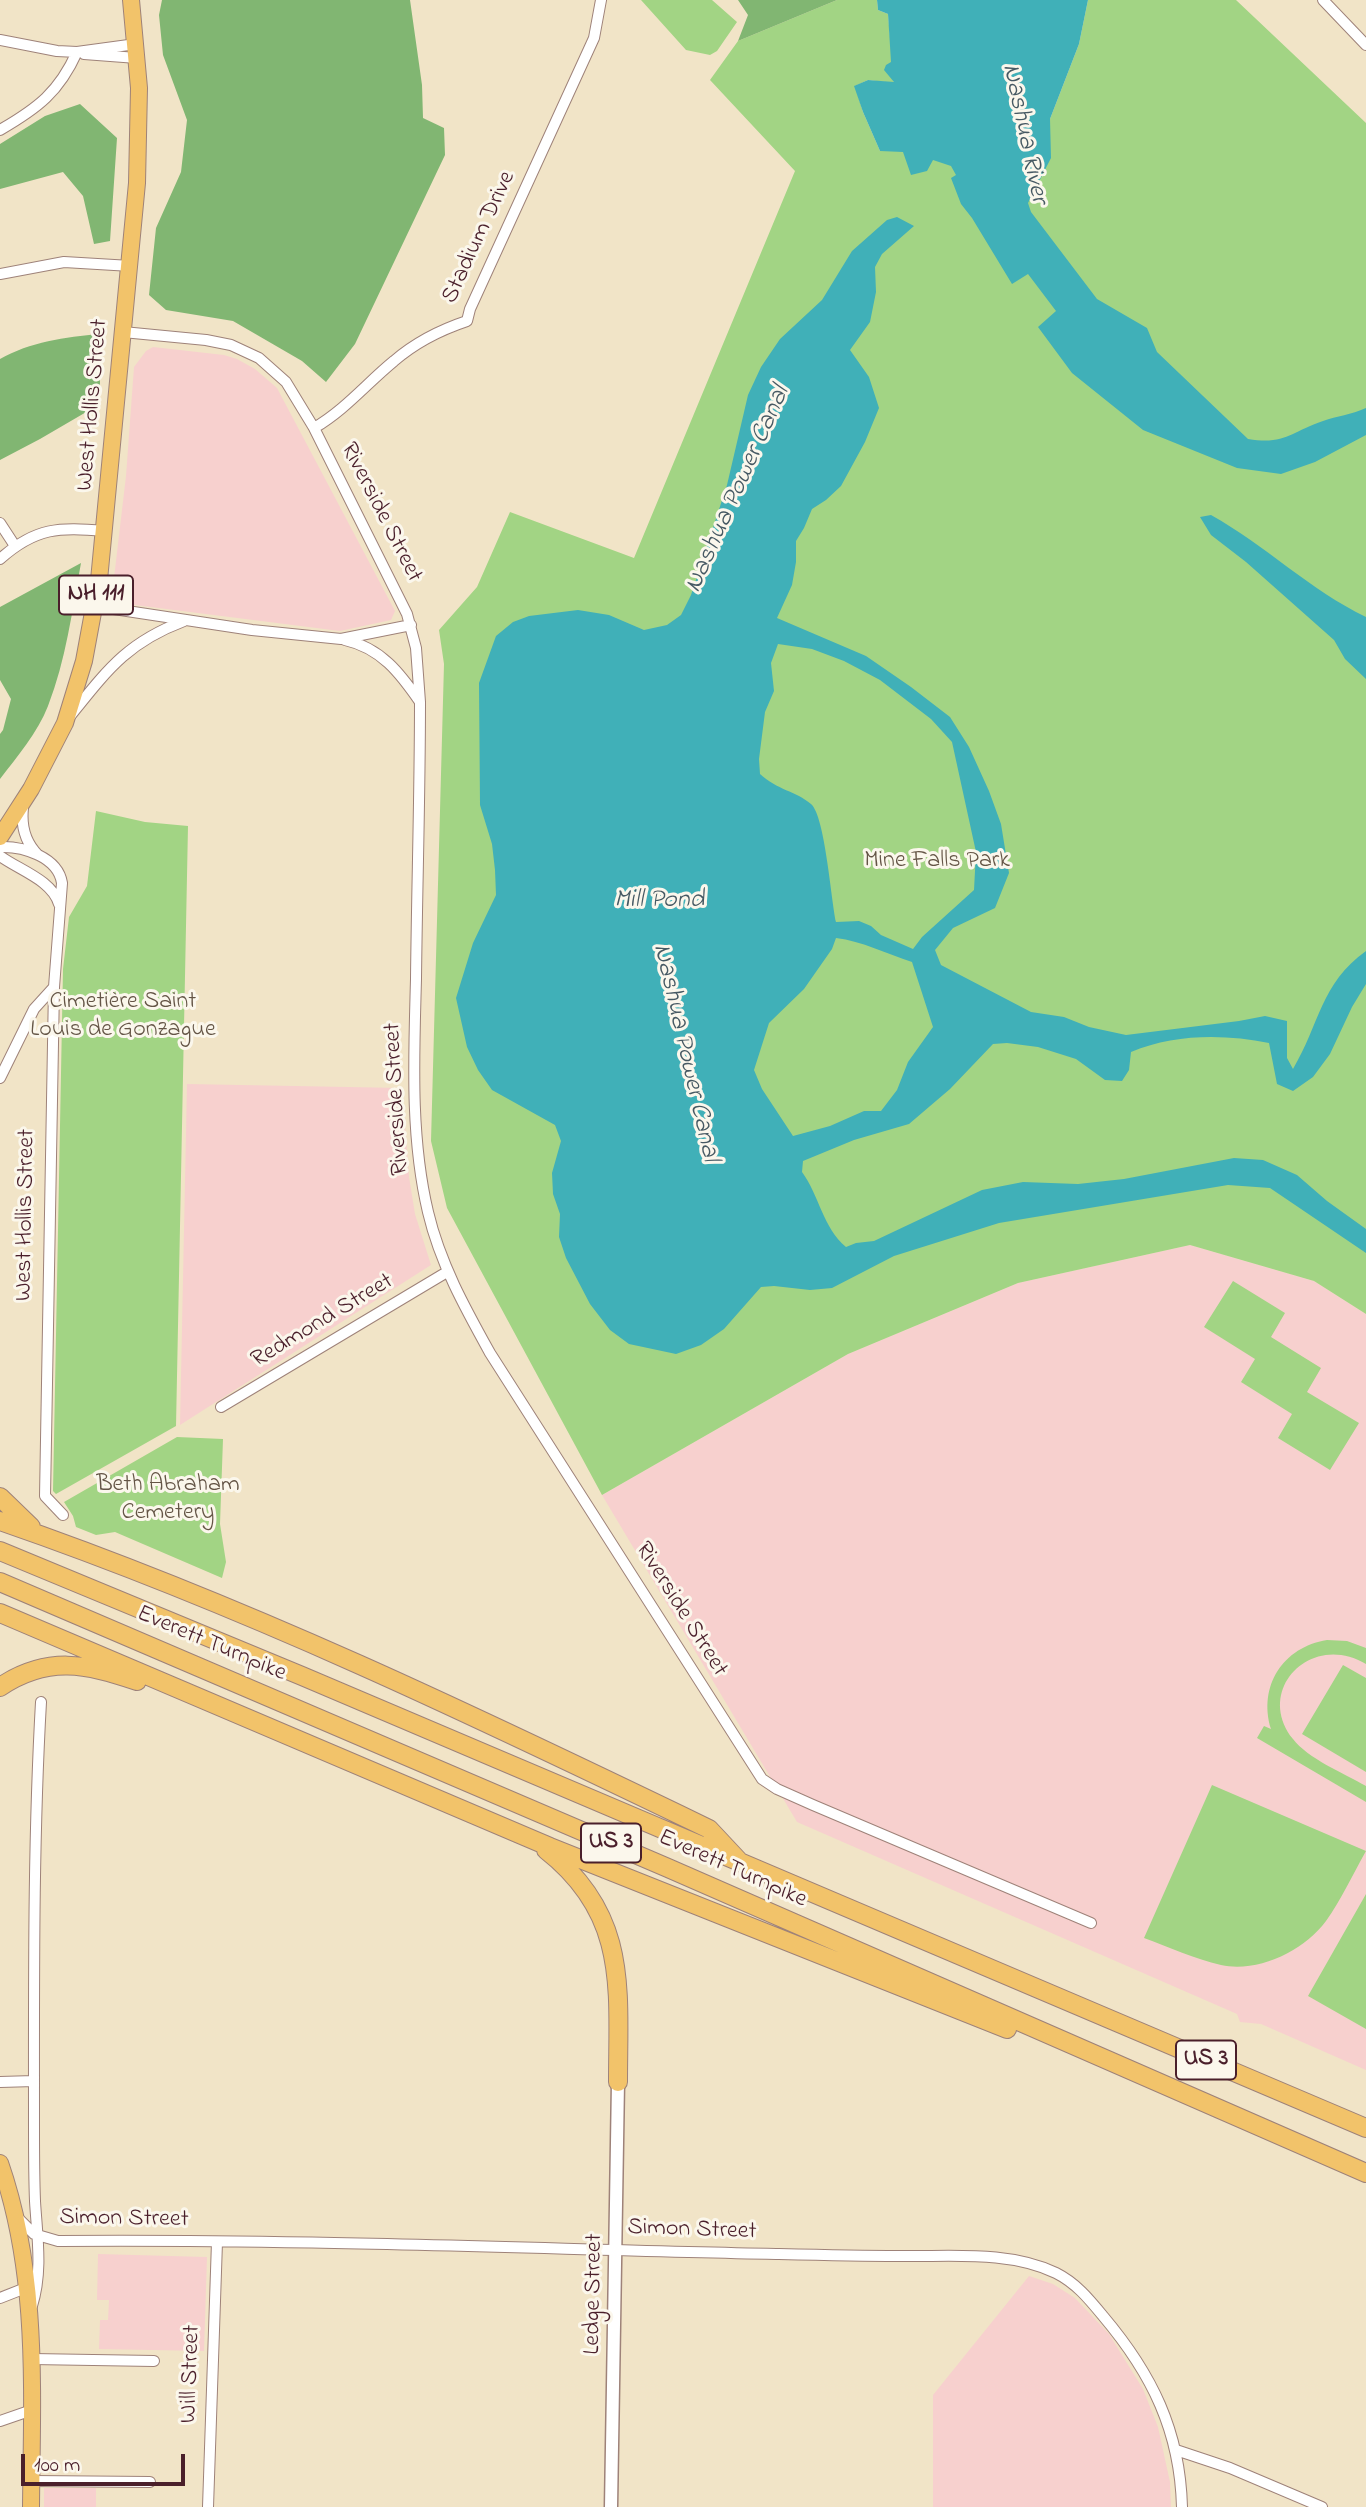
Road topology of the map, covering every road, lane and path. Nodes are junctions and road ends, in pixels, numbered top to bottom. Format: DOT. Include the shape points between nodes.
graph roads {
  1 [pos="131,0"];
  2 [pos="601,0"];
  3 [pos="1323,0"];
  4 [pos="0,40"];
  5 [pos="1366,45"];
  6 [pos="136,51"];
  7 [pos="77,52"];
  8 [pos="0,130"];
  9 [pos="131,266"];
  10 [pos="0,274"];
  11 [pos="123,332"];
  12 [pos="314,428"];
  13 [pos="0,523"];
  14 [pos="105,531"];
  15 [pos="15,546"];
  16 [pos="0,559"];
  17 [pos="94,607"];
  18 [pos="188,620"];
  19 [pos="411,625"];
  20 [pos="341,639"];
  21 [pos="420,702"];
  22 [pos="65,723"];
  23 [pos="24,801"];
  24 [pos="0,837"];
  25 [pos="0,847"];
  26 [pos="39,855"];
  27 [pos="0,856"];
  28 [pos="60,908"];
  29 [pos="54,987"];
  30 [pos="0,1078"];
  31 [pos="447,1272"];
  32 [pos="221,1407"];
  33 [pos="0,1497"];
  34 [pos="63,1516"];
  35 [pos="0,1521"];
  36 [pos="65,1544"];
  37 [pos="0,1551"];
  38 [pos="0,1582"];
  39 [pos="0,1613"];
  40 [pos="0,1687"];
  41 [pos="41,1702"];
  42 [pos="255,1720"];
  43 [pos="526,1837"];
  44 [pos="742,1864"];
  45 [pos="1091,1923"];
  46 [pos="34,2081"];
  47 [pos="0,2082"];
  48 [pos="618,2082"];
  49 [pos="1219,2110"];
  50 [pos="1366,2128"];
  51 [pos="0,2163"];
  52 [pos="1366,2173"];
  53 [pos="16,2215"];
  54 [pos="37,2236"];
  55 [pos="217,2242"];
  56 [pos="617,2249"];
  57 [pos="28,2287"];
  58 [pos="0,2298"];
  59 [pos="31,2317"];
  60 [pos="32,2359"];
  61 [pos="155,2361"];
  62 [pos="32,2410"];
  63 [pos="0,2421"];
  64 [pos="1176,2450"];
  65 [pos="32,2481"];
  66 [pos="149,2482"];
  67 [pos="32,2507"];
  68 [pos="208,2507"];
  69 [pos="611,2507"];
  70 [pos="1182,2507"];
  71 [pos="1322,2507"];
  1 -- 6 [label="main road, West Hollis Street / NH 111"];
  2 -- 12 [label="street, Stadium Drive" via="594,38 467,321 415,345 339,412"];
  3 -- 5 [label="street"];
  4 -- 7 [label="street"];
  6 -- 7 [label="street"];
  6 -- 9 [label="main road, West Hollis Street / NH 111" via="140,131"];
  7 -- 8 [label="street" via="58,88"];
  9 -- 10 [label="street" via="64,262"];
  9 -- 11 [label="main road, West Hollis Street / NH 111"];
  11 -- 12 [label="street, Riverside Street" via="206,340 253,355 286,382"];
  11 -- 14 [label="main road, West Hollis Street / NH 111"];
  12 -- 19 [label="street, Riverside Street"];
  13 -- 15 [label="street"];
  14 -- 15 [label="street" via="59,528"];
  14 -- 17 [label="main road, West Hollis Street / NH 111"];
  15 -- 16 [label="street"];
  17 -- 18 [label="street"];
  17 -- 22 [label="main road, West Hollis Street / NH 111"];
  18 -- 20 [label="street"];
  18 -- 22 [label="street" via="131,648"];
  19 -- 20 [label="street"];
  19 -- 21 [label="street, Riverside Street"];
  20 -- 21 [label="street" via="381,655"];
  21 -- 31 [label="street, Riverside Street" via="417,1153 428,1213"];
  22 -- 23 [label="main road, West Hollis Street / NH 111"];
  23 -- 24 [label="main road, West Hollis Street / NH 111"];
  23 -- 26 [label="street, West Hollis Street" via="22,827"];
  25 -- 26 [label="street"];
  26 -- 28 [label="street, West Hollis Street" via="60,874"];
  27 -- 28 [label="street" via="49,887"];
  28 -- 29 [label="street, West Hollis Street"];
  29 -- 30 [label="street" via="34,1009"];
  29 -- 34 [label="street, West Hollis Street" via="45,1496"];
  31 -- 32 [label="street, Redmond Street"];
  31 -- 45 [label="street, Riverside Street" via="490,1353 762,1779"];
  33 -- 36 [label="highway" via="27,1524"];
  35 -- 36 [label="highway"];
  36 -- 44 [label="highway" via="295,1635 486,1722 709,1829"];
  37 -- 44 [label="highway, Everett Turnpike / US 3"];
  38 -- 49 [label="highway, Everett Turnpike / US 3"];
  39 -- 42 [label="highway"];
  40 -- 42 [label="highway" via="41,1668 88,1666"];
  41 -- 46 [label="street"];
  42 -- 43 [label="highway"];
  43 -- 48 [label="highway" via="572,1874 606,1927 617,1973"];
  43 -- 49 [label="highway" via="900,1989"];
  44 -- 50 [label="highway, Everett Turnpike / US 3"];
  46 -- 47 [label="street"];
  46 -- 54 [label="street"];
  48 -- 56 [label="street, Ledge Street"];
  49 -- 52 [label="highway, Everett Turnpike / US 3"];
  51 -- 53 [label="main road"];
  53 -- 54 [label="street, Simon Street"];
  53 -- 57 [label="main road"];
  54 -- 55 [label="street, Simon Street" via="58,2241"];
  54 -- 59 [label="street" via="39,2277"];
  55 -- 56 [label="street, Simon Street"];
  55 -- 68 [label="street, Will Street"];
  56 -- 64 [label="street, Simon Street" via="984,2257 1034,2264 1081,2290 1124,2341 1162,2406"];
  56 -- 69 [label="street, Ledge Street"];
  57 -- 58 [label="street"];
  57 -- 59 [label="main road"];
  59 -- 60 [label="main road"];
  60 -- 61 [label="street"];
  60 -- 62 [label="main road"];
  62 -- 63 [label="street"];
  62 -- 65 [label="main road"];
  64 -- 70 [label="street, Simon Street"];
  64 -- 71 [label="street"];
  65 -- 66 [label="street"];
  65 -- 67 [label="main road"];
}
